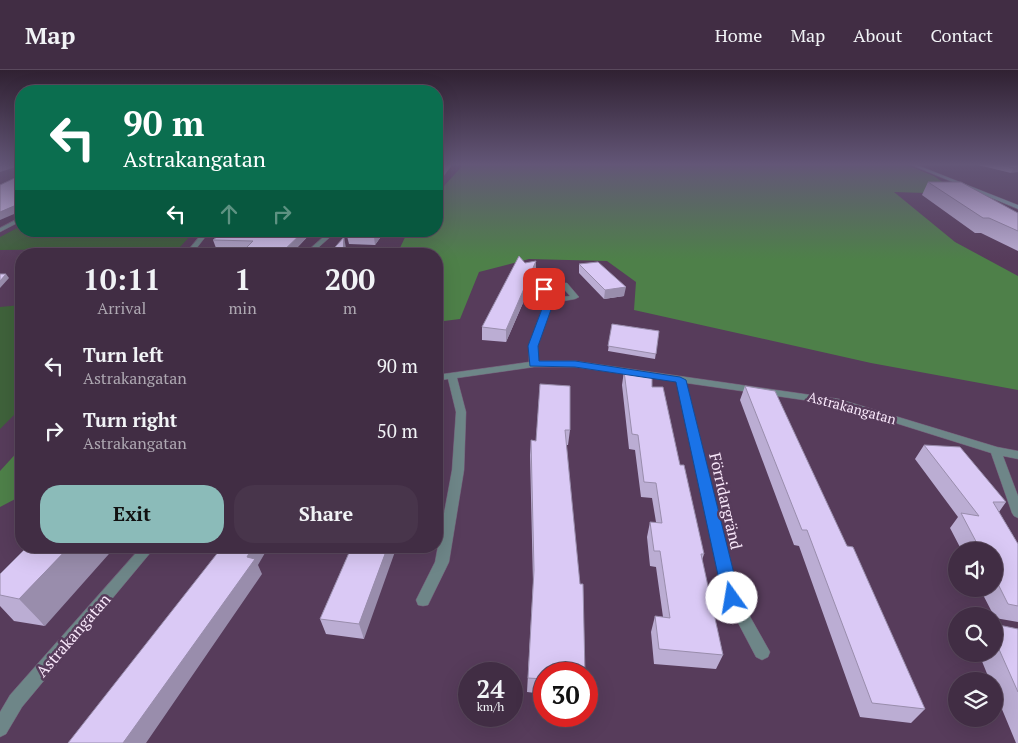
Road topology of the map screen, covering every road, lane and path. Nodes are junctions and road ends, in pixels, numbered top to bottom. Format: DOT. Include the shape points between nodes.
graph roads {
  1 [pos="984,196"];
  2 [pos="1006,196"];
  3 [pos="1018,201"];
  4 [pos="1017,211"];
  5 [pos="15,222"];
  6 [pos="0,230"];
  7 [pos="203,237"];
  8 [pos="327,237"];
  9 [pos="193,248"];
  10 [pos="315,248"];
  11 [pos="549,301"];
  12 [pos="534,364"];
  13 [pos="452,376"];
  14 [pos="443,377"];
  15 [pos="680,380"];
  16 [pos="996,451"];
  17 [pos="1018,455"];
  18 [pos="1018,513"];
  19 [pos="144,553"];
  20 [pos="423,600"];
  21 [pos="762,652"];
  22 [pos="0,728"];
  1 -- 4 [label="street"];
  2 -- 3 [label="street"];
  5 -- 6 [label="street"];
  7 -- 9 [label="street"];
  8 -- 10 [label="street"];
  11 -- 12 [label="street" via="533,346"];
  12 -- 13 [label="street, Astrakangatan"];
  12 -- 15 [label="street, Astrakangatan" via="575,364"];
  13 -- 14 [label="street, Astrakangatan"];
  13 -- 20 [label="street" via="461,412 458,470 442,562"];
  15 -- 16 [label="street, Astrakangatan" via="839,402"];
  15 -- 21 [label="street, Förridargränd" via="732,598"];
  16 -- 17 [label="street, Astrakangatan"];
  16 -- 18 [label="street"];
  19 -- 22 [label="street, Astrakangatan" via="16,700"];
}
